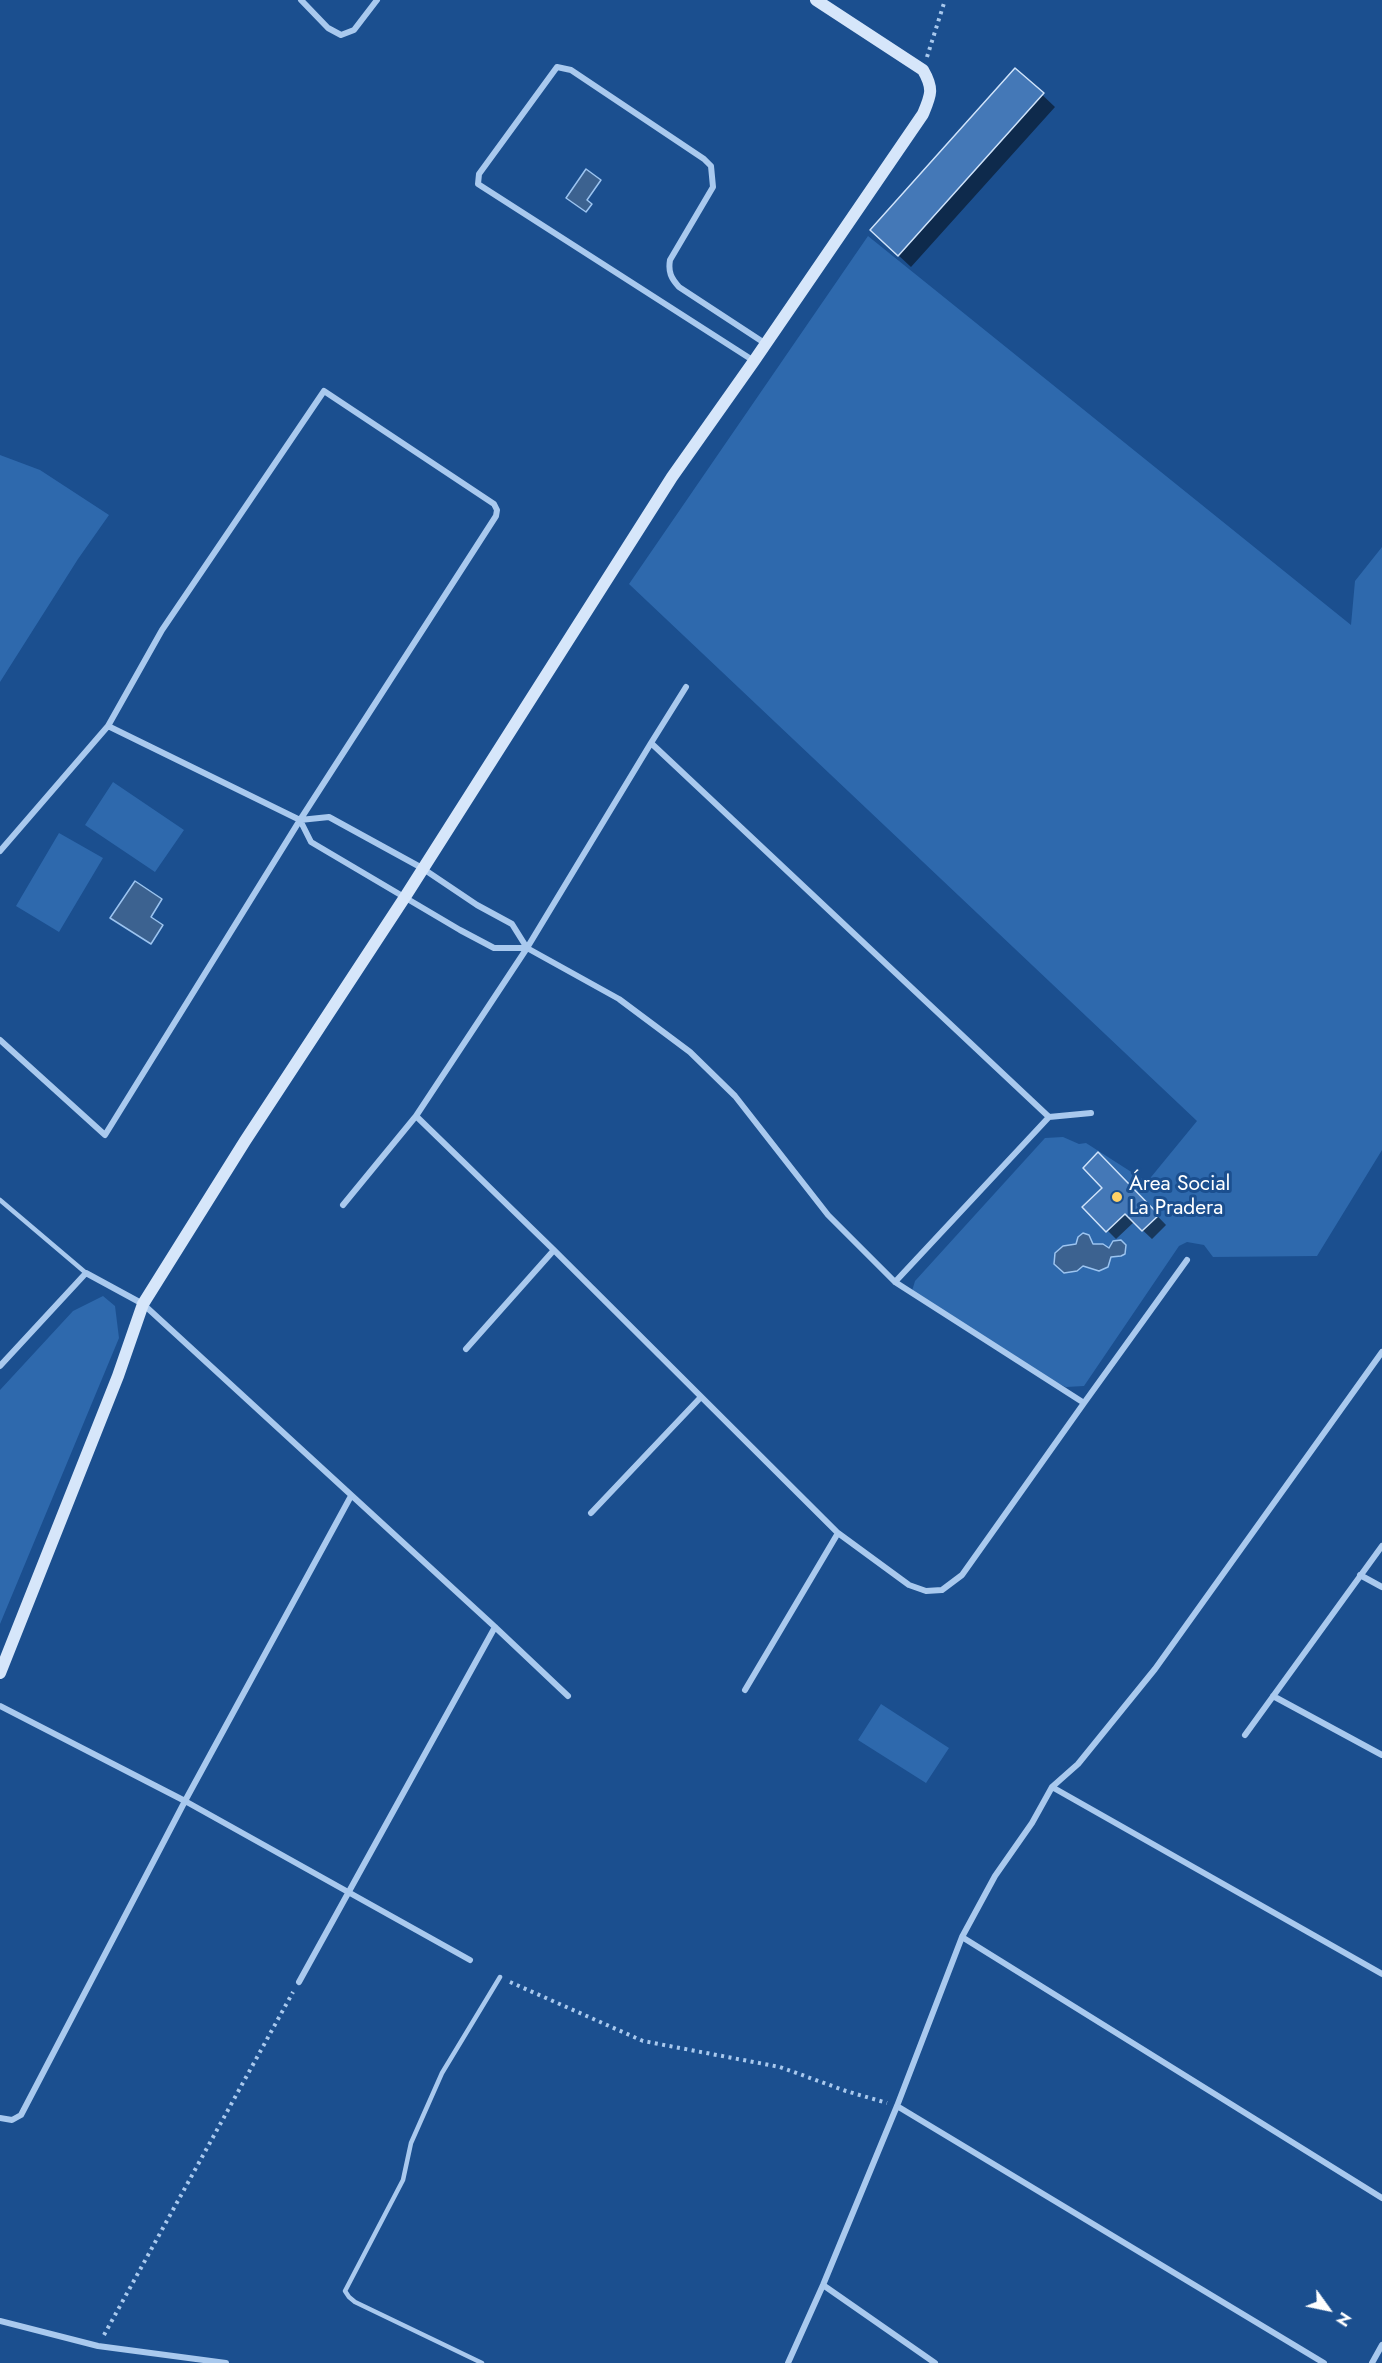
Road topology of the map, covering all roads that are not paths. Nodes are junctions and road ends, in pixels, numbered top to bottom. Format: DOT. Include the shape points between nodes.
graph roads {
  1 [pos="302,0"];
  2 [pos="377,0"];
  3 [pos="816,0"];
  4 [pos="766,344"];
  5 [pos="754,362"];
  6 [pos="686,687"];
  7 [pos="108,726"];
  8 [pos="651,743"];
  9 [pos="300,820"];
  10 [pos="0,850"];
  11 [pos="422,868"];
  12 [pos="405,897"];
  13 [pos="527,948"];
  14 [pos="0,1040"];
  15 [pos="1091,1113"];
  16 [pos="416,1116"];
  17 [pos="1049,1117"];
  18 [pos="0,1200"];
  19 [pos="344,1205"];
  20 [pos="554,1250"];
  21 [pos="1187,1260"];
  22 [pos="86,1273"];
  23 [pos="895,1282"];
  24 [pos="143,1304"];
  25 [pos="466,1349"];
  26 [pos="1382,1352"];
  27 [pos="0,1366"];
  28 [pos="701,1397"];
  29 [pos="1084,1403"];
  30 [pos="351,1496"];
  31 [pos="591,1513"];
  32 [pos="838,1533"];
  33 [pos="1382,1546"];
  34 [pos="1360,1575"];
  35 [pos="1382,1587"];
  36 [pos="495,1627"];
  37 [pos="0,1672"];
  38 [pos="745,1690"];
  39 [pos="568,1696"];
  40 [pos="1273,1696"];
  41 [pos="0,1706"];
  42 [pos="1245,1735"];
  43 [pos="1382,1755"];
  44 [pos="1052,1787"];
  45 [pos="185,1801"];
  46 [pos="348,1893"];
  47 [pos="962,1937"];
  48 [pos="470,1960"];
  49 [pos="1382,1974"];
  50 [pos="500,1977"];
  51 [pos="298,1982"];
  52 [pos="897,2106"];
  53 [pos="0,2118"];
  54 [pos="1382,2198"];
  55 [pos="823,2285"];
  56 [pos="0,2321"];
  57 [pos="1382,2345"];
  58 [pos="226,2363"];
  59 [pos="482,2363"];
  60 [pos="788,2363"];
  61 [pos="935,2363"];
  62 [pos="1324,2363"];
  63 [pos="1372,2363"];
  1 -- 2 [label="street" via="341,35 354,30"];
  3 -- 4 [label="street" via="923,70 930,81 931,94 923,114"];
  4 -- 5 [label="street"];
  4 -- 5 [label="street" via="671,278 670,260 713,187 711,166 571,70 557,67 479,174 478,184"];
  5 -- 11 [label="street" via="672,477"];
  6 -- 8 [label="street"];
  7 -- 9 [label="street"];
  7 -- 9 [label="street" via="162,630 324,391 494,504 497,510"];
  7 -- 10 [label="street"];
  8 -- 13 [label="street"];
  8 -- 17 [label="street"];
  9 -- 11 [label="street" via="329,817"];
  9 -- 12 [label="street" via="311,842"];
  9 -- 14 [label="street" via="105,1135"];
  11 -- 12 [label="street"];
  11 -- 13 [label="street" via="512,924"];
  12 -- 13 [label="street" via="494,948"];
  12 -- 24 [label="street"];
  13 -- 16 [label="street"];
  13 -- 23 [label="street" via="619,999 690,1052 735,1096 828,1215"];
  15 -- 17 [label="street"];
  16 -- 19 [label="street"];
  16 -- 20 [label="street"];
  17 -- 23 [label="street"];
  18 -- 22 [label="lane"];
  20 -- 25 [label="street"];
  20 -- 28 [label="street"];
  21 -- 29 [label="street"];
  22 -- 24 [label="street"];
  22 -- 27 [label="street"];
  23 -- 29 [label="street"];
  24 -- 30 [label="street"];
  24 -- 37 [label="street" via="72,1496"];
  26 -- 44 [label="street" via="1133,1698 1078,1764"];
  28 -- 31 [label="street"];
  28 -- 32 [label="street"];
  29 -- 32 [label="street" via="963,1575 942,1590 926,1591 909,1585"];
  30 -- 36 [label="street"];
  30 -- 45 [label="street"];
  32 -- 38 [label="street"];
  33 -- 34 [label="street"];
  34 -- 35 [label="street"];
  34 -- 40 [label="street"];
  36 -- 39 [label="street"];
  36 -- 46 [label="street"];
  40 -- 42 [label="street"];
  40 -- 43 [label="street"];
  41 -- 45 [label="street"];
  44 -- 47 [label="street" via="995,1876"];
  44 -- 49 [label="street"];
  45 -- 46 [label="street"];
  45 -- 53 [label="street" via="21,2115 12,2120"];
  46 -- 48 [label="street"];
  46 -- 51 [label="street"];
  47 -- 52 [label="street"];
  47 -- 54 [label="street"];
  50 -- 59 [label="lane" via="442,2073 411,2143 403,2180 345,2291 355,2302"];
  52 -- 55 [label="street"];
  52 -- 62 [label="street"];
  55 -- 60 [label="street"];
  55 -- 61 [label="street"];
  56 -- 58 [label="street" via="98,2346"];
  57 -- 63 [label="street"];
}
